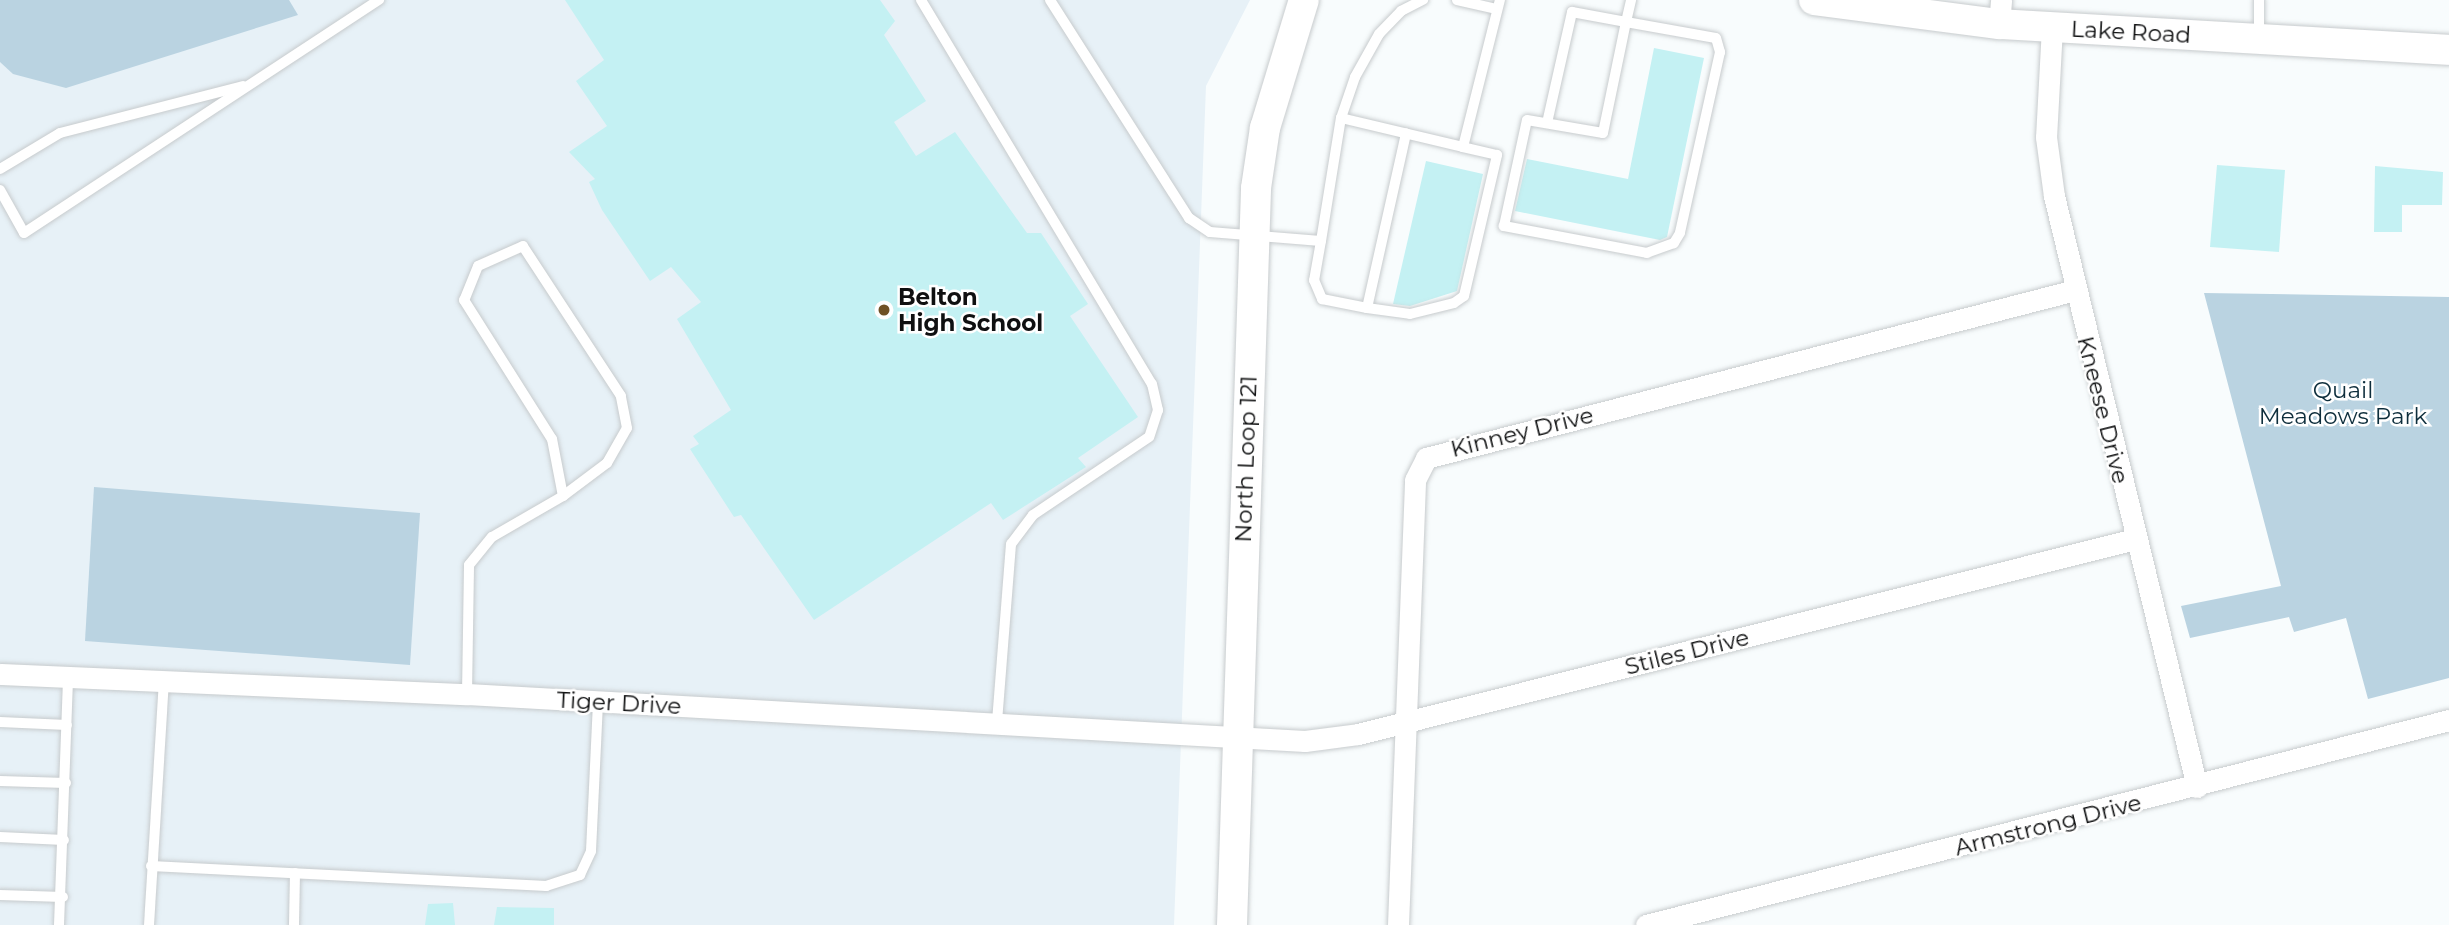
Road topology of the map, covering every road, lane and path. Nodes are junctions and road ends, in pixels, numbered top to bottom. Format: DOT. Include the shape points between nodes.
graph roads {
  1 [pos="379,0"];
  2 [pos="921,0"];
  3 [pos="1050,0"];
  4 [pos="1304,0"];
  5 [pos="1423,0"];
  6 [pos="1457,0"];
  7 [pos="1631,0"];
  8 [pos="1814,0"];
  9 [pos="2259,0"];
  10 [pos="1499,4"];
  11 [pos="2000,12"];
  12 [pos="1626,22"];
  13 [pos="2052,27"];
  14 [pos="2259,40"];
  15 [pos="2449,50"];
  16 [pos="249,85"];
  17 [pos="1341,118"];
  18 [pos="1548,123"];
  19 [pos="1406,133"];
  20 [pos="1463,147"];
  21 [pos="0,169"];
  22 [pos="0,190"];
  23 [pos="1253,238"];
  24 [pos="1321,242"];
  25 [pos="2075,290"];
  26 [pos="1367,307"];
  27 [pos="563,496"];
  28 [pos="2134,539"];
  29 [pos="0,674"];
  30 [pos="68,677"];
  31 [pos="164,681"];
  32 [pos="467,694"];
  33 [pos="598,701"];
  34 [pos="2449,720"];
  35 [pos="0,722"];
  36 [pos="1409,722"];
  37 [pos="997,723"];
  38 [pos="67,725"];
  39 [pos="1237,740"];
  40 [pos="0,781"];
  41 [pos="65,783"];
  42 [pos="2197,787"];
  43 [pos="0,837"];
  44 [pos="64,840"];
  45 [pos="151,866"];
  46 [pos="295,873"];
  47 [pos="0,895"];
  48 [pos="63,897"];
  49 [pos="59,925"];
  50 [pos="149,925"];
  51 [pos="294,925"];
  52 [pos="1232,925"];
  53 [pos="1398,925"];
  54 [pos="1646,925"];
  1 -- 16 [label="lane"];
  2 -- 37 [label="lane" via="1152,384 1158,410 1149,437 1020,529 1011,544"];
  3 -- 23 [label="lane" via="1189,218 1210,232"];
  4 -- 23 [label="main road, North Loop 121" via="1265,128"];
  5 -- 17 [label="lane" via="1401,11 1379,34 1355,76"];
  6 -- 10 [label="lane"];
  7 -- 12 [label="lane"];
  8 -- 11 [label="main road, Lake Road"];
  9 -- 14 [label="lane"];
  10 -- 20 [label="lane"];
  11 -- 13 [label="main road, Lake Road"];
  12 -- 18 [label="lane" via="1572,12"];
  12 -- 18 [label="lane" via="1604,133"];
  12 -- 18 [label="lane" via="1716,38 1720,43 1680,233 1674,243 1647,253 1504,226 1528,120"];
  13 -- 14 [label="main road, Lake Road"];
  13 -- 25 [label="street, Kneese Drive" via="2046,137"];
  14 -- 15 [label="main road, Lake Road"];
  16 -- 21 [label="lane" via="60,133"];
  16 -- 22 [label="lane" via="24,233"];
  17 -- 19 [label="lane"];
  17 -- 24 [label="lane"];
  19 -- 20 [label="lane"];
  19 -- 26 [label="lane"];
  20 -- 26 [label="lane" via="1497,155 1464,296 1421,313 1398,314"];
  23 -- 24 [label="lane"];
  23 -- 39 [label="main road, North Loop 121"];
  24 -- 26 [label="lane" via="1314,280 1322,299"];
  25 -- 28 [label="street, Kneese Drive"];
  25 -- 36 [label="street, Kinney Drive" via="1426,458 1415,480"];
  27 -- 27 [label="lane" via="607,463 627,428 621,397 523,246 478,266 464,300 552,439"];
  27 -- 32 [label="lane" via="492,537 469,565"];
  28 -- 36 [label="street, Stiles Drive"];
  28 -- 42 [label="street, Kneese Drive"];
  29 -- 30 [label="street, Tiger Drive"];
  30 -- 31 [label="street, Tiger Drive"];
  30 -- 38 [label="lane"];
  31 -- 32 [label="street, Tiger Drive"];
  31 -- 45 [label="lane"];
  32 -- 33 [label="street, Tiger Drive"];
  33 -- 37 [label="street, Tiger Drive"];
  33 -- 46 [label="lane" via="591,850 580,875 546,886"];
  34 -- 42 [label="street, Armstrong Drive"];
  35 -- 38 [label="lane"];
  36 -- 39 [label="street, Stiles Drive" via="1305,741"];
  36 -- 53 [label="street, Kinney Drive"];
  37 -- 39 [label="street, Tiger Drive"];
  38 -- 41 [label="lane"];
  39 -- 52 [label="main road, North Loop 121"];
  40 -- 41 [label="lane"];
  41 -- 44 [label="lane"];
  42 -- 54 [label="street, Armstrong Drive"];
  43 -- 44 [label="lane"];
  44 -- 48 [label="lane"];
  45 -- 46 [label="lane"];
  45 -- 50 [label="lane"];
  46 -- 51 [label="lane"];
  47 -- 48 [label="lane"];
  48 -- 49 [label="lane"];
}
